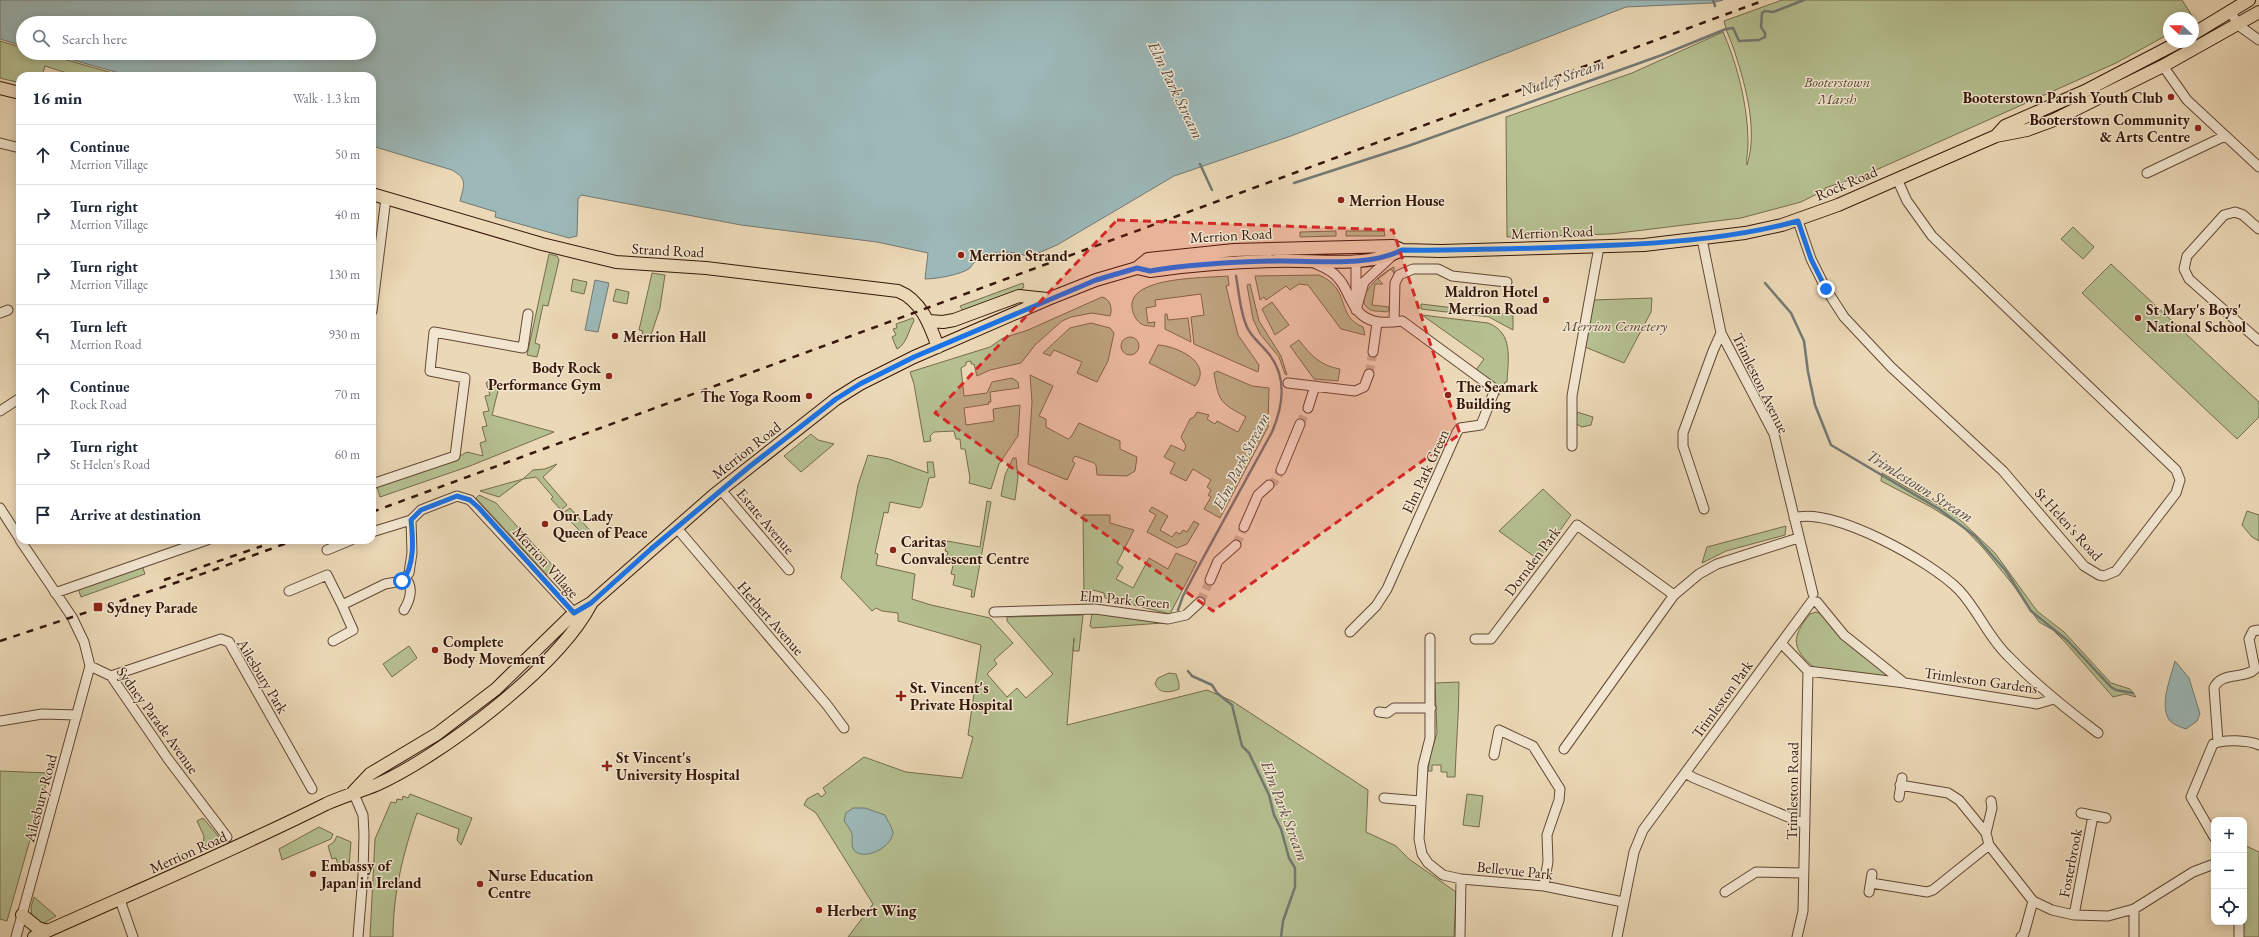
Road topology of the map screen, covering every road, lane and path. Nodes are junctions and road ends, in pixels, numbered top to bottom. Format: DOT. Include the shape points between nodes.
graph roads {
  1 [pos="2249,0"];
  2 [pos="2230,10"];
  3 [pos="2259,12"];
  4 [pos="2238,25"];
  5 [pos="2199,30"];
  6 [pos="2259,40"];
  7 [pos="2167,48"];
  8 [pos="2164,66"];
  9 [pos="0,88"];
  10 [pos="16,92"];
  11 [pos="1996,136"];
  12 [pos="2225,136"];
  13 [pos="0,143"];
  14 [pos="16,147"];
  15 [pos="2259,167"];
  16 [pos="2147,173"];
  17 [pos="1897,179"];
  18 [pos="376,195"];
  19 [pos="386,198"];
  20 [pos="1798,221"];
  21 [pos="2259,229"];
  22 [pos="1702,239"];
  23 [pos="1355,247"];
  24 [pos="1599,247"];
  25 [pos="1398,253"];
  26 [pos="1308,260"];
  27 [pos="1356,260"];
  28 [pos="1137,268"];
  29 [pos="376,279"];
  30 [pos="1507,282"];
  31 [pos="1048,299"];
  32 [pos="1356,310"];
  33 [pos="528,314"];
  34 [pos="928,321"];
  35 [pos="1394,322"];
  36 [pos="1377,323"];
  37 [pos="1721,333"];
  38 [pos="2259,341"];
  39 [pos="938,347"];
  40 [pos="1373,352"];
  41 [pos="1369,374"];
  42 [pos="1288,383"];
  43 [pos="1315,386"];
  44 [pos="16,401"];
  45 [pos="1308,408"];
  46 [pos="0,411"];
  47 [pos="1300,424"];
  48 [pos="1572,446"];
  49 [pos="1281,470"];
  50 [pos="376,481"];
  51 [pos="1269,485"];
  52 [pos="721,490"];
  53 [pos="0,508"];
  54 [pos="1704,509"];
  55 [pos="1794,518"];
  56 [pos="411,520"];
  57 [pos="676,527"];
  58 [pos="1244,527"];
  59 [pos="376,531"];
  60 [pos="16,534"];
  61 [pos="1798,538"];
  62 [pos="23,544"];
  63 [pos="195,544"];
  64 [pos="341,544"];
  65 [pos="1236,545"];
  66 [pos="327,550"];
  67 [pos="789,570"];
  68 [pos="405,578"];
  69 [pos="1210,580"];
  70 [pos="289,591"];
  71 [pos="54,593"];
  72 [pos="1674,595"];
  73 [pos="1814,599"];
  74 [pos="1200,602"];
  75 [pos="342,605"];
  76 [pos="404,610"];
  77 [pos="994,612"];
  78 [pos="578,617"];
  79 [pos="2259,630"];
  80 [pos="1350,632"];
  81 [pos="1430,638"];
  82 [pos="1475,639"];
  83 [pos="333,641"];
  84 [pos="1781,643"];
  85 [pos="90,666"];
  86 [pos="1808,671"];
  87 [pos="111,676"];
  88 [pos="1905,683"];
  89 [pos="2054,700"];
  90 [pos="1431,708"];
  91 [pos="1380,712"];
  92 [pos="77,715"];
  93 [pos="0,721"];
  94 [pos="844,728"];
  95 [pos="2098,733"];
  96 [pos="429,740"];
  97 [pos="2218,742"];
  98 [pos="2259,745"];
  99 [pos="1564,749"];
  100 [pos="435,751"];
  101 [pos="1494,755"];
  102 [pos="1685,773"];
  103 [pos="312,790"];
  104 [pos="354,792"];
  105 [pos="1899,796"];
  106 [pos="1384,798"];
  107 [pos="1420,801"];
  108 [pos="1991,801"];
  109 [pos="2081,813"];
  110 [pos="2094,816"];
  111 [pos="2106,818"];
  112 [pos="1805,824"];
  113 [pos="2211,831"];
  114 [pos="1986,832"];
  115 [pos="227,837"];
  116 [pos="1989,845"];
  117 [pos="2211,865"];
  118 [pos="1803,872"];
  119 [pos="1461,879"];
  120 [pos="1544,886"];
  121 [pos="1725,892"];
  122 [pos="1869,892"];
  123 [pos="120,900"];
  124 [pos="2032,901"];
  125 [pos="1623,902"];
  126 [pos="2134,909"];
  127 [pos="22,915"];
  128 [pos="2074,915"];
  129 [pos="2239,925"];
  130 [pos="47,932"];
  131 [pos="16,937"];
  132 [pos="34,937"];
  133 [pos="133,937"];
  134 [pos="358,937"];
  135 [pos="1460,937"];
  136 [pos="1616,937"];
  137 [pos="1797,937"];
  138 [pos="2021,937"];
  139 [pos="2134,937"];
  140 [pos="2239,937"];
  1 -- 2 [label="main road"];
  2 -- 4 [label="street"];
  2 -- 5 [label="main road"];
  3 -- 4 [label="main road, Rock Road"];
  4 -- 6 [label="street"];
  4 -- 8 [label="main road, Rock Road"];
  7 -- 11 [label="main road, Rock Road" via="2085,91 2005,126"];
  8 -- 11 [label="main road, Rock Road" via="2054,120 2027,130"];
  8 -- 12 [label="street" via="2182,94"];
  9 -- 10 [label="main road"];
  11 -- 17 [label="main road, Rock Road"];
  12 -- 15 [label="street"];
  12 -- 16 [label="street"];
  13 -- 14 [label="street"];
  17 -- 20 [label="main road, Rock Road"];
  17 -- 20 [label="street, St Helen's Road" via="1907,201 1932,236 2176,470 2180,480 2176,493 2116,571 2099,575 2084,566 2003,471 1865,341 1844,317 1826,289 1811,259"];
  18 -- 19 [label="main road, Strand Road"];
  19 -- 29 [label="street"];
  19 -- 34 [label="main road, Strand Road" via="549,246 616,262 706,268 898,291 907,295"];
  20 -- 22 [label="main road, Rock Road" via="1745,233"];
  21 -- 38 [label="street" via="2243,215 2234,212 2224,215 2187,256 2184,269 2189,279"];
  22 -- 24 [label="main road, Merrion Road"];
  22 -- 37 [label="street, Trimleston Avenue"];
  23 -- 25 [label="main road, Merrion Road" via="1393,246"];
  23 -- 27 [label="main road"];
  23 -- 28 [label="main road, Merrion Road" via="1275,248 1174,255 1148,259"];
  24 -- 25 [label="main road, Merrion Road"];
  24 -- 48 [label="street" via="1574,384"];
  25 -- 27 [label="main road, Merrion Road"];
  25 -- 32 [label="street" via="1364,282"];
  26 -- 27 [label="main road, Merrion Road"];
  26 -- 28 [label="main road, Merrion Road" via="1199,265 1150,271"];
  26 -- 32 [label="street, Merrion Road" via="1339,278"];
  27 -- 32 [label="street"];
  28 -- 31 [label="main road, Merrion Road" via="1096,280"];
  30 -- 35 [label="street" via="1452,276 1438,269 1413,269 1399,275 1395,283"];
  31 -- 34 [label="main road, Merrion Road" via="1018,296 954,320"];
  31 -- 39 [label="main road, Merrion Road"];
  32 -- 36 [label="street" via="1366,319"];
  33 -- 50 [label="street" via="522,348 434,332 430,371 465,378 455,456"];
  34 -- 39 [label="main road, Strand Road"];
  35 -- 36 [label="street, Elm Park Green"];
  35 -- 80 [label="street, Elm Park Green" via="1402,321 1492,387 1494,397 1481,425 1460,428 1457,432 1387,589 1376,606"];
  36 -- 40 [label="street"];
  37 -- 54 [label="street, Trimleston Avenue" via="1683,433 1683,446"];
  37 -- 55 [label="street, Trimleston Avenue" via="1774,434"];
  39 -- 52 [label="main road, Merrion Road" via="874,376 836,399"];
  41 -- 43 [label="street" via="1364,387 1355,391"];
  42 -- 43 [label="street"];
  43 -- 45 [label="street"];
  44 -- 46 [label="street"];
  47 -- 49 [label="street"];
  51 -- 58 [label="street" via="1258,495"];
  52 -- 57 [label="main road, Merrion Road"];
  52 -- 67 [label="street, Estate Avenue"];
  53 -- 60 [label="street"];
  55 -- 61 [label="street, Trimleston Avenue"];
  55 -- 89 [label="street, Trimleston Gardens" via="1810,515 1859,529 1936,572 1959,591 2006,655"];
  56 -- 59 [label="street, Merrion Village"];
  56 -- 68 [label="street" via="412,553"];
  56 -- 78 [label="street, Merrion Village" via="421,510 457,496 470,500"];
  57 -- 78 [label="main road, Merrion Road"];
  57 -- 94 [label="street, Herbert Avenue"];
  61 -- 72 [label="street" via="1717,564 1699,574"];
  61 -- 73 [label="street, Trimleston Gardens"];
  62 -- 71 [label="street"];
  63 -- 71 [label="street"];
  64 -- 66 [label="street"];
  65 -- 69 [label="street" via="1218,561"];
  68 -- 75 [label="street" via="402,581 385,584"];
  68 -- 76 [label="street" via="411,591"];
  70 -- 75 [label="street" via="327,575"];
  71 -- 85 [label="street" via="72,617 84,642"];
  72 -- 82 [label="street, Dornden Park" via="1577,525 1491,639"];
  72 -- 99 [label="street"];
  73 -- 84 [label="street, Trimleston Park"];
  73 -- 88 [label="street, Trimleston Gardens" via="1844,635"];
  74 -- 77 [label="street, Elm Park Green" via="1186,615 1168,619 1094,609"];
  75 -- 83 [label="street" via="353,630"];
  78 -- 96 [label="main road, Merrion Road" via="496,689"];
  78 -- 100 [label="main road, Merrion Road" via="560,647 471,726"];
  79 -- 97 [label="street" via="2253,631 2249,639 2255,669 2223,679 2214,688"];
  81 -- 90 [label="street" via="1426,649"];
  84 -- 86 [label="street" via="1791,650"];
  84 -- 102 [label="street, Trimleston Park"];
  85 -- 87 [label="street, Sydney Parade Avenue"];
  85 -- 92 [label="street, Ailesbury Road"];
  86 -- 88 [label="street, Trimleston Gardens"];
  86 -- 112 [label="street, Trimleston Road"];
  87 -- 103 [label="street, Ailesbury Park" via="221,639 229,642"];
  87 -- 115 [label="street, Sydney Parade Avenue" via="168,759"];
  88 -- 89 [label="street, Trimleston Gardens" via="2037,704"];
  89 -- 95 [label="street, Trimleston Gardens"];
  90 -- 91 [label="street" via="1394,708 1386,713"];
  90 -- 107 [label="street" via="1430,738 1422,766"];
  92 -- 93 [label="street" via="42,714"];
  92 -- 127 [label="street, Ailesbury Road"];
  96 -- 100 [label="main road"];
  96 -- 104 [label="main road, Merrion Road" via="370,774"];
  97 -- 98 [label="street"];
  97 -- 113 [label="street" via="2213,744 2191,797"];
  100 -- 104 [label="main road, Merrion Road" via="375,785"];
  101 -- 120 [label="street" via="1499,730 1519,738 1533,746 1560,789 1559,800 1547,835 1548,861"];
  102 -- 112 [label="street"];
  102 -- 125 [label="street, Trimleston Park" via="1654,812 1636,842"];
  104 -- 123 [label="main road, Merrion Road" via="236,849"];
  104 -- 134 [label="street" via="363,815 364,834"];
  105 -- 114 [label="street, Fosterbrook" via="1901,782 1948,794 1959,800"];
  106 -- 107 [label="street"];
  107 -- 119 [label="street" via="1419,838 1422,854 1435,870 1443,875"];
  108 -- 114 [label="street, Fosterbrook" via="1992,808"];
  109 -- 110 [label="street, Fosterbrook"];
  110 -- 111 [label="street, Fosterbrook"];
  110 -- 128 [label="street, Fosterbrook"];
  112 -- 118 [label="street, Trimleston Road"];
  114 -- 116 [label="street, Fosterbrook"];
  116 -- 122 [label="street" via="1933,890 1927,892 1871,878"];
  116 -- 124 [label="street, Fosterbrook"];
  117 -- 126 [label="street, Fosterbrook" via="2193,872"];
  118 -- 121 [label="street" via="1756,872"];
  118 -- 137 [label="street, Trimleston Road" via="1803,912"];
  119 -- 120 [label="street, Bellevue Park"];
  119 -- 135 [label="street, Bellevue Park"];
  120 -- 125 [label="street, Bellevue Park"];
  123 -- 130 [label="main road, Merrion Road"];
  123 -- 133 [label="street"];
  124 -- 128 [label="street, Fosterbrook" via="2052,910"];
  124 -- 138 [label="street"];
  125 -- 136 [label="street, Trimleston Park"];
  126 -- 128 [label="street, Fosterbrook" via="2108,916"];
  126 -- 139 [label="street"];
  127 -- 130 [label="main road"];
  127 -- 131 [label="street, Ailesbury Road"];
  129 -- 140 [label="street"];
  130 -- 132 [label="main road, Merrion Road"];
}
